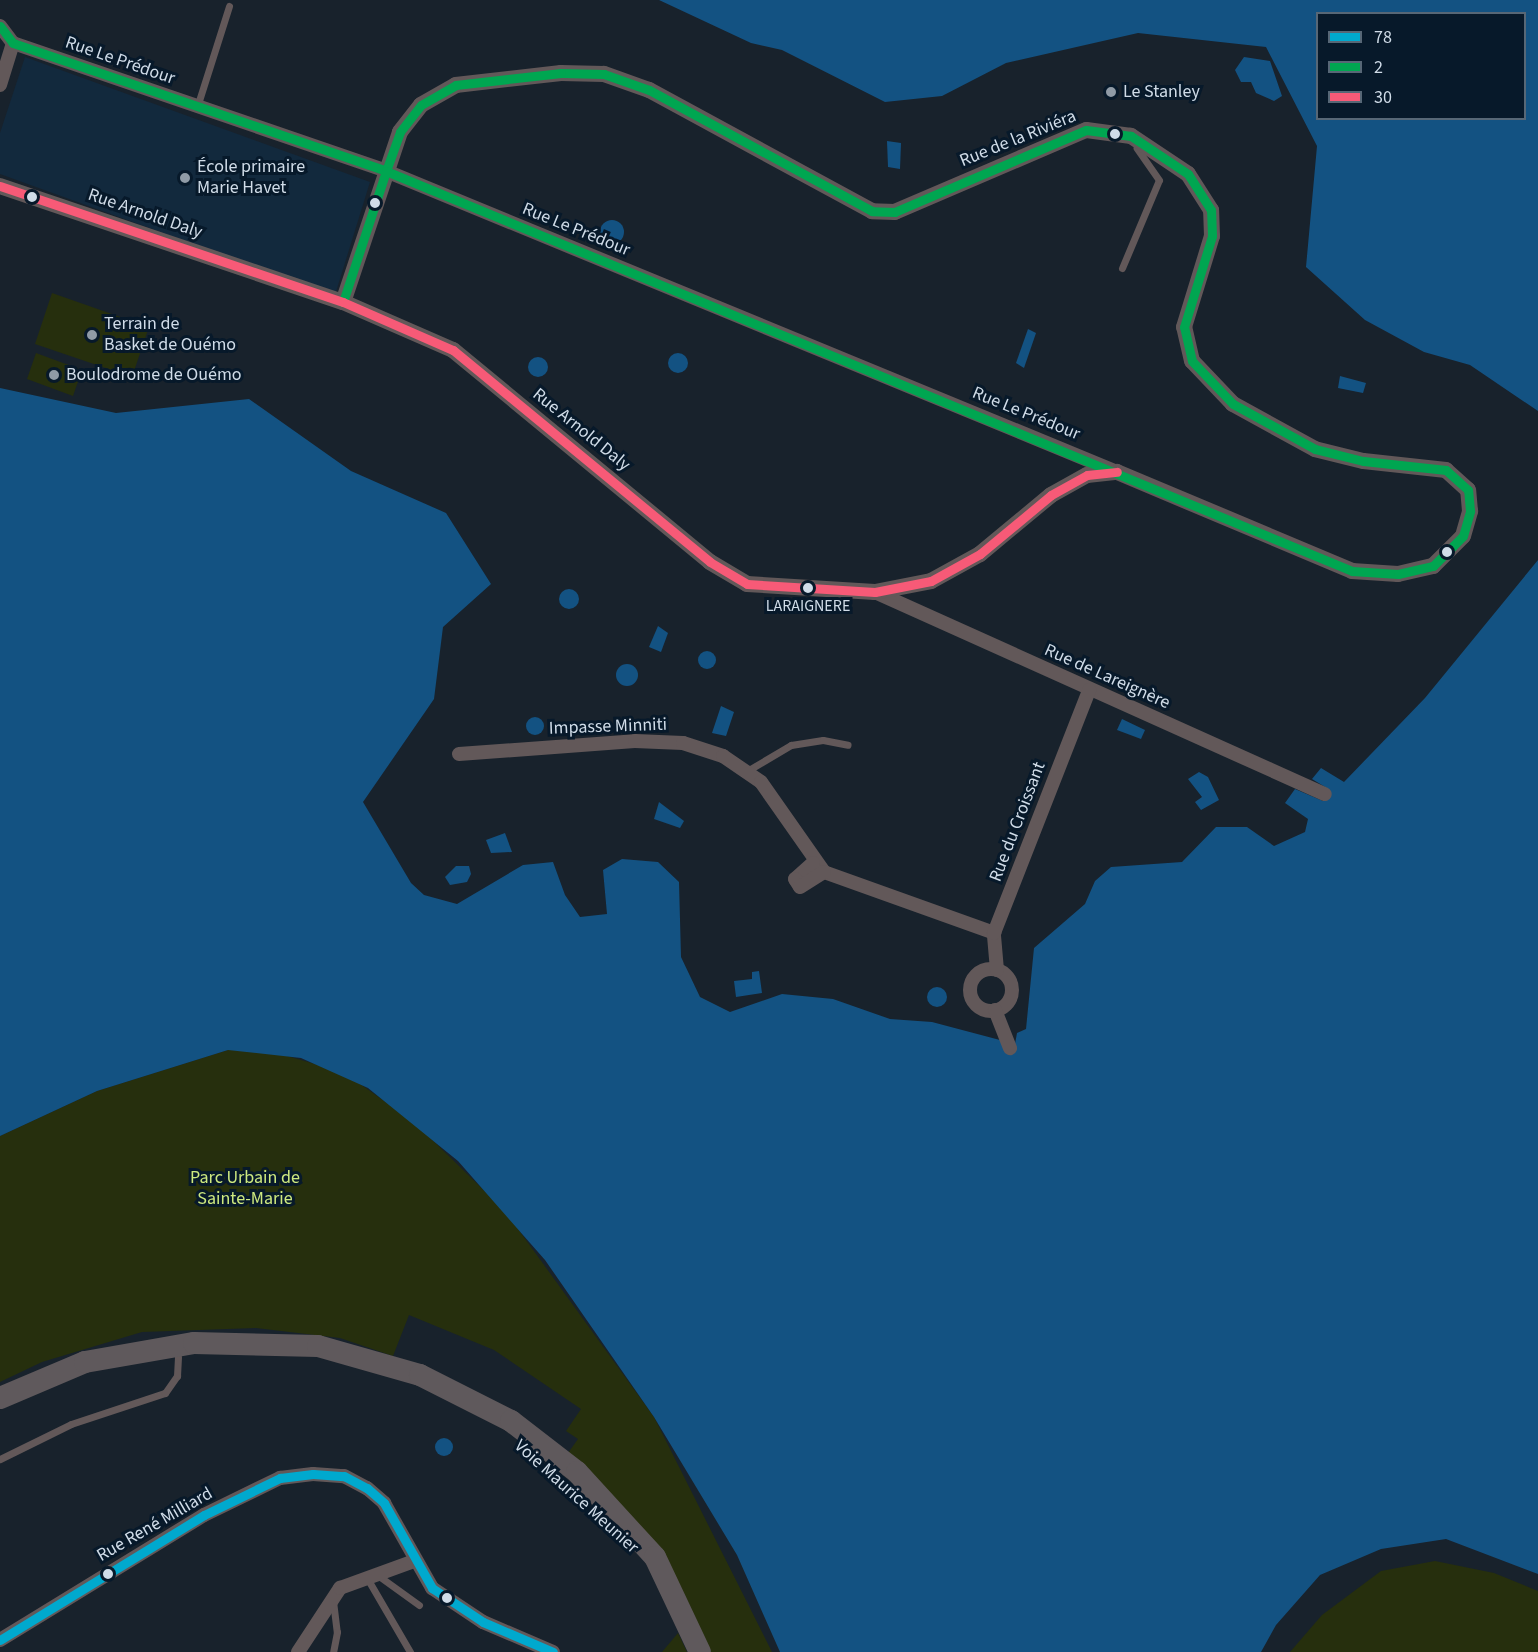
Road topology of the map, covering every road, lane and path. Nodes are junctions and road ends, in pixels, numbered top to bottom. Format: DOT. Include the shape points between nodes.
graph roads {
  1 [pos="229,6"];
  2 [pos="0,26"];
  3 [pos="14,43"];
  4 [pos="0,85"];
  5 [pos="196,107"];
  6 [pos="1124,136"];
  7 [pos="386,171"];
  8 [pos="0,186"];
  9 [pos="1122,268"];
  10 [pos="343,302"];
  11 [pos="1117,472"];
  12 [pos="875,592"];
  13 [pos="1089,690"];
  14 [pos="848,746"];
  15 [pos="459,754"];
  16 [pos="747,771"];
  17 [pos="1325,794"];
  18 [pos="813,863"];
  19 [pos="824,872"];
  20 [pos="994,933"];
  21 [pos="998,970"];
  22 [pos="995,1010"];
  23 [pos="1010,1048"];
  24 [pos="178,1357"];
  25 [pos="0,1398"];
  26 [pos="0,1410"];
  27 [pos="523,1446"];
  28 [pos="0,1459"];
  29 [pos="578,1472"];
  30 [pos="414,1561"];
  31 [pos="370,1574"];
  32 [pos="332,1598"];
  33 [pos="418,1605"];
  34 [pos="0,1640"];
  35 [pos="699,1649"];
  36 [pos="298,1652"];
  37 [pos="333,1652"];
  38 [pos="410,1652"];
  39 [pos="554,1652"];
  1 -- 5 [label="lane"];
  2 -- 3 [label="street"];
  3 -- 4 [label="street"];
  3 -- 5 [label="street, Rue Le Prédour"];
  5 -- 7 [label="street, Rue Le Prédour"];
  6 -- 7 [label="street, Rue de la Riviéra" via="1086,130 895,212 872,211 649,90 604,74 561,73 456,85 421,105 400,132"];
  6 -- 9 [label="lane" via="1150,161 1159,180"];
  6 -- 11 [label="street, Rue de la Riviéra" via="1188,174 1211,210 1212,236 1184,327 1192,361 1233,404 1305,445 1363,461 1446,470 1468,490 1470,511 1463,537 1433,566 1398,574 1352,571"];
  7 -- 10 [label="street, Rue de la Riviéra"];
  7 -- 11 [label="street, Rue Le Prédour"];
  8 -- 10 [label="street, Rue Arnold Daly"];
  10 -- 12 [label="street, Rue Arnold Daly" via="453,350 710,561 747,584"];
  11 -- 12 [label="street, Rue Arnold Daly" via="1087,475 1051,495 951,574"];
  12 -- 13 [label="street, Rue de Lareignère"];
  13 -- 17 [label="street, Rue de Lareignère"];
  13 -- 20 [label="street, Rue du Croissant"];
  14 -- 16 [label="lane" via="823,740 791,745 762,757"];
  15 -- 16 [label="street, Impasse Minniti" via="635,741 682,742 723,756"];
  16 -- 18 [label="street, Impasse Minniti" via="779,804"];
  18 -- 19 [label="street, Impasse Minniti"];
  18 -- 19 [label="street" via="795,879 800,887"];
  19 -- 20 [label="street, Impasse Minniti"];
  20 -- 21 [label="street, Rue du Croissant"];
  21 -- 22 [label="street, Rue du Croissant" via="1009,979 1012,993"];
  21 -- 22 [label="street" via="981,971 970,986 974,1003"];
  22 -- 23 [label="street"];
  24 -- 26 [label="main road, Voie Maurice Meunier" via="92,1371"];
  24 -- 27 [label="main road, Voie Maurice Meunier" via="297,1356 360,1365 466,1404"];
  24 -- 28 [label="lane" via="177,1376 165,1393 71,1424"];
  25 -- 29 [label="main road, Voie Maurice Meunier" via="74,1366 131,1352 240,1341 318,1346 420,1375 465,1395 533,1435"];
  27 -- 29 [label="lane" via="533,1447 561,1470"];
  27 -- 35 [label="main road, Voie Maurice Meunier" via="647,1563"];
  29 -- 35 [label="main road, Voie Maurice Meunier" via="655,1557"];
  30 -- 31 [label="street"];
  30 -- 34 [label="street, Rue René Milliard" via="384,1503 367,1488 344,1476 280,1479 204,1515"];
  30 -- 39 [label="street, Rue René Milliard" via="432,1588 458,1608"];
  31 -- 32 [label="street" via="340,1588"];
  31 -- 33 [label="lane"];
  31 -- 38 [label="lane"];
  32 -- 36 [label="street"];
  32 -- 37 [label="lane" via="337,1632"];
}
